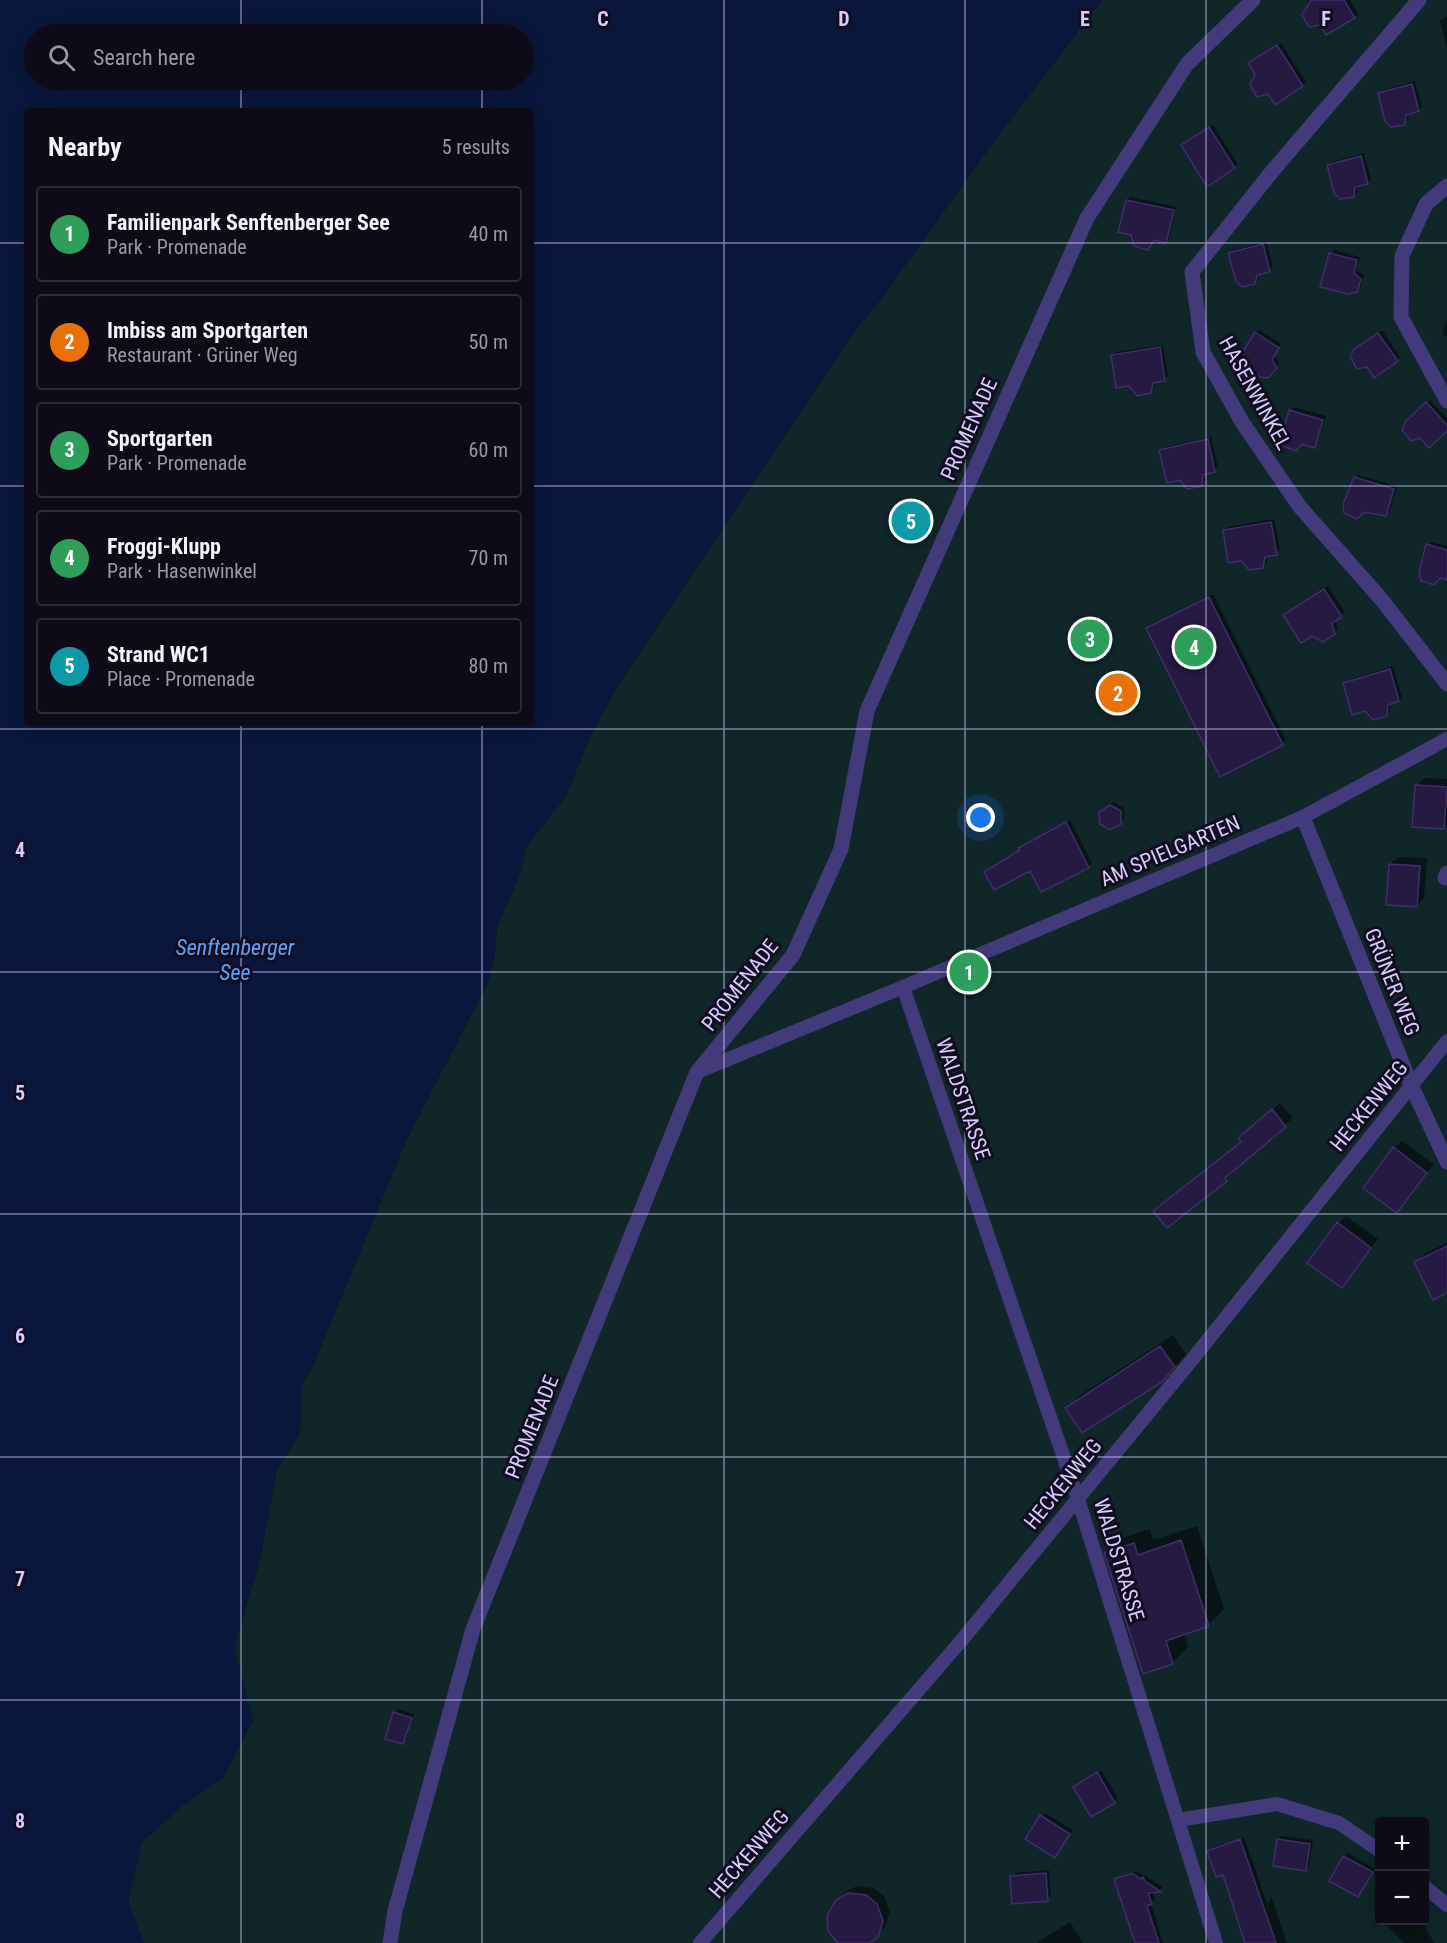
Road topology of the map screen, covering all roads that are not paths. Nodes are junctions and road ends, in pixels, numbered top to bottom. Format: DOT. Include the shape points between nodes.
graph roads {
  1 [pos="1253,0"];
  2 [pos="1419,0"];
  3 [pos="1447,186"];
  4 [pos="1447,401"];
  5 [pos="1447,684"];
  6 [pos="1447,739"];
  7 [pos="1303,817"];
  8 [pos="903,987"];
  9 [pos="1447,1041"];
  10 [pos="697,1072"];
  11 [pos="1412,1087"];
  12 [pos="1447,1162"];
  13 [pos="1078,1499"];
  14 [pos="1178,1820"];
  15 [pos="1375,1848"];
  16 [pos="1429,1889"];
  17 [pos="1447,1905"];
  18 [pos="390,1943"];
  19 [pos="700,1943"];
  20 [pos="1216,1943"];
  1 -- 10 [label="street, PROMENADE" via="1187,64 1087,218 867,711 841,849 793,955"];
  2 -- 5 [label="street, HASENWINKEL" via="1274,169 1192,272 1203,352 1242,422 1300,507 1382,600"];
  3 -- 4 [label="street" via="1426,204 1402,256 1401,317"];
  6 -- 7 [label="lane, AM SPIELGARTEN"];
  7 -- 8 [label="lane, AM SPIELGARTEN"];
  7 -- 11 [label="street, GRÜNER WEG"];
  8 -- 10 [label="lane, AM SPIELGARTEN"];
  8 -- 13 [label="lane, WALDSTRASSE"];
  9 -- 11 [label="lane, HECKENWEG"];
  10 -- 18 [label="street, PROMENADE" via="473,1629 395,1911"];
  11 -- 12 [label="street, GRÜNER WEG"];
  11 -- 13 [label="lane, HECKENWEG"];
  13 -- 14 [label="lane, WALDSTRASSE"];
  13 -- 19 [label="lane, HECKENWEG"];
  14 -- 15 [label="lane" via="1277,1804 1339,1823"];
  14 -- 20 [label="lane, WALDSTRASSE"];
  16 -- 17 [label="lane"];
}
